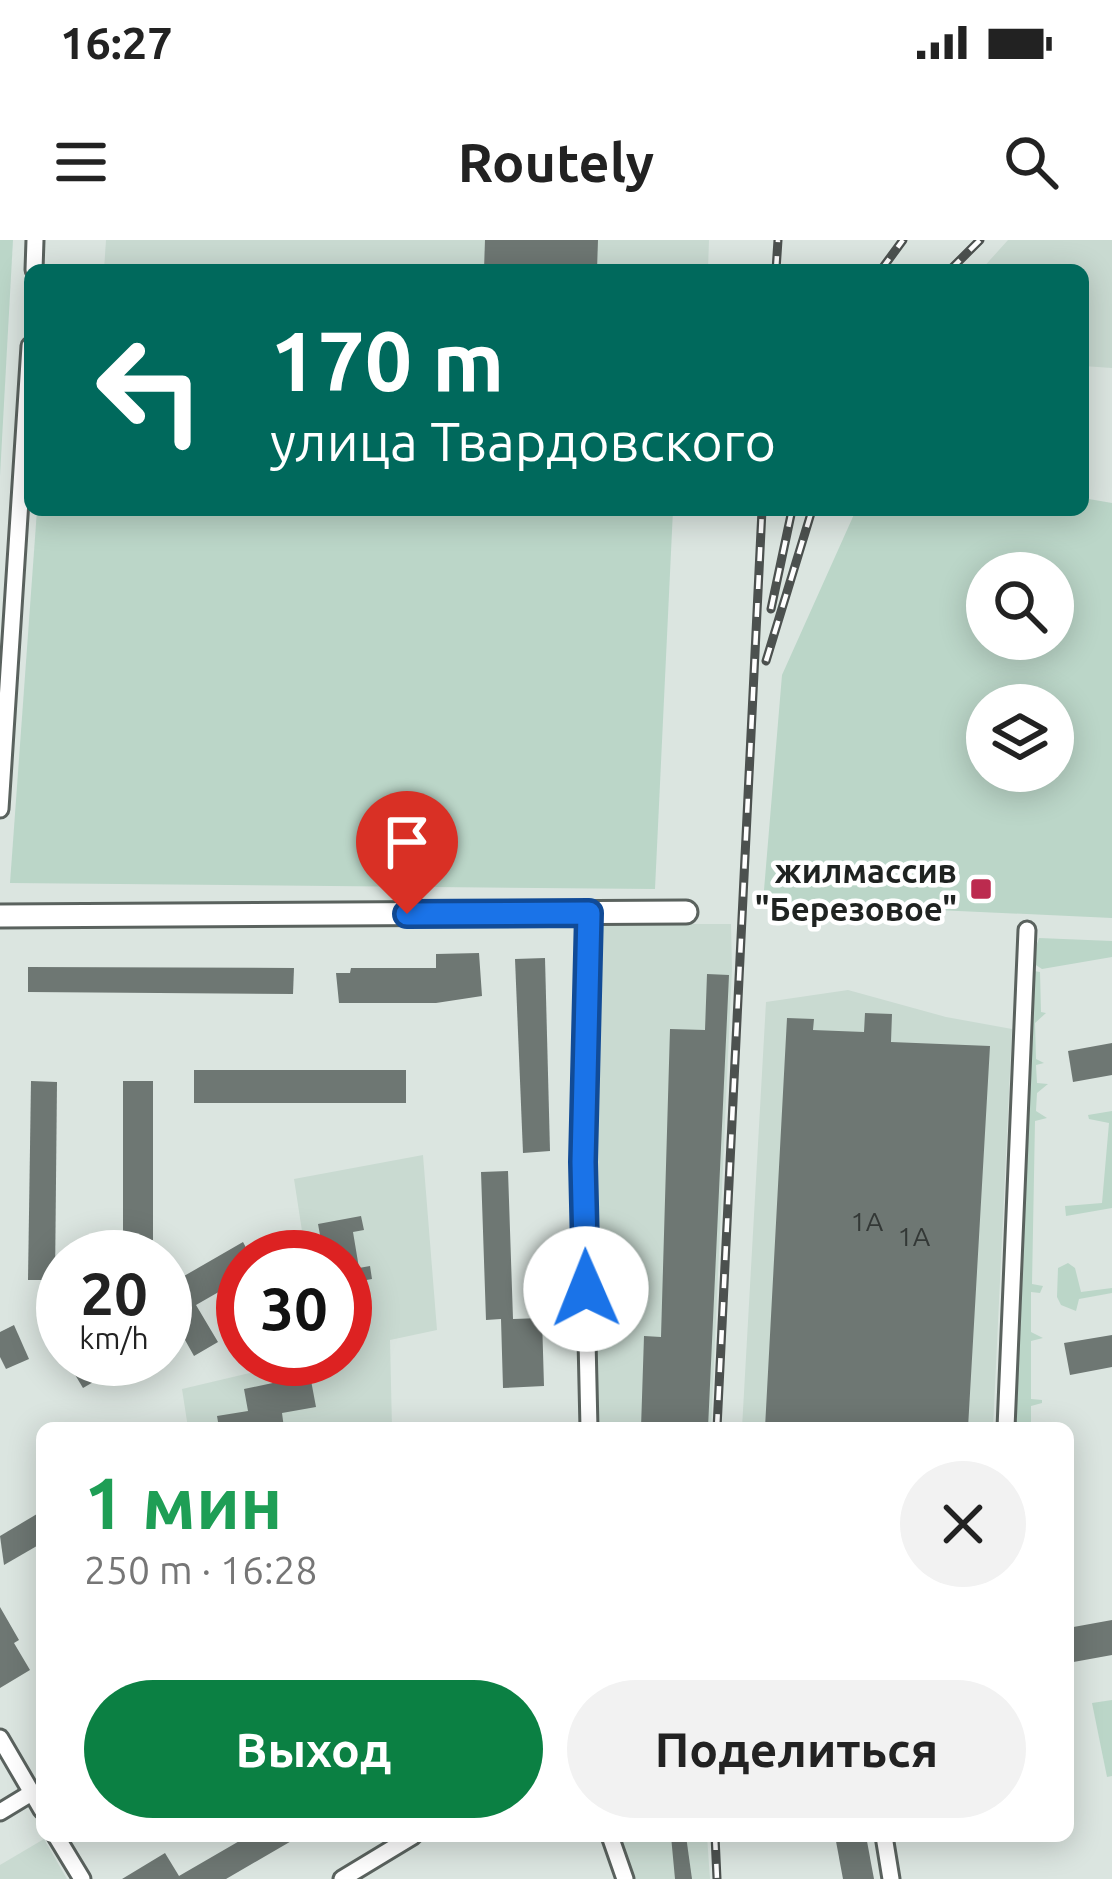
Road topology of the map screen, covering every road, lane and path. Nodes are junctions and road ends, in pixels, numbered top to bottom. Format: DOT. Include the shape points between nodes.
graph roads {
  1 [pos="24,439"];
  2 [pos="0,809"];
  3 [pos="589,913"];
  4 [pos="686,913"];
  5 [pos="0,916"];
  6 [pos="1027,930"];
  7 [pos="590,1422"];
  8 [pos="1006,1422"];
  9 [pos="0,1738"];
  10 [pos="32,1792"];
  11 [pos="36,1799"];
  12 [pos="0,1812"];
  13 [pos="60,1842"];
  14 [pos="402,1842"];
  15 [pos="612,1842"];
  16 [pos="885,1842"];
  17 [pos="82,1879"];
  18 [pos="342,1879"];
  19 [pos="625,1879"];
  20 [pos="891,1879"];
  1 -- 2 [label="street"];
  3 -- 4 [label="street"];
  3 -- 5 [label="street"];
  3 -- 7 [label="street" via="583,1162"];
  6 -- 8 [label="street"];
  9 -- 10 [label="street"];
  10 -- 11 [label="street"];
  10 -- 12 [label="street"];
  13 -- 17 [label="street"];
  14 -- 18 [label="street"];
  15 -- 19 [label="street"];
  16 -- 20 [label="street"];
}
